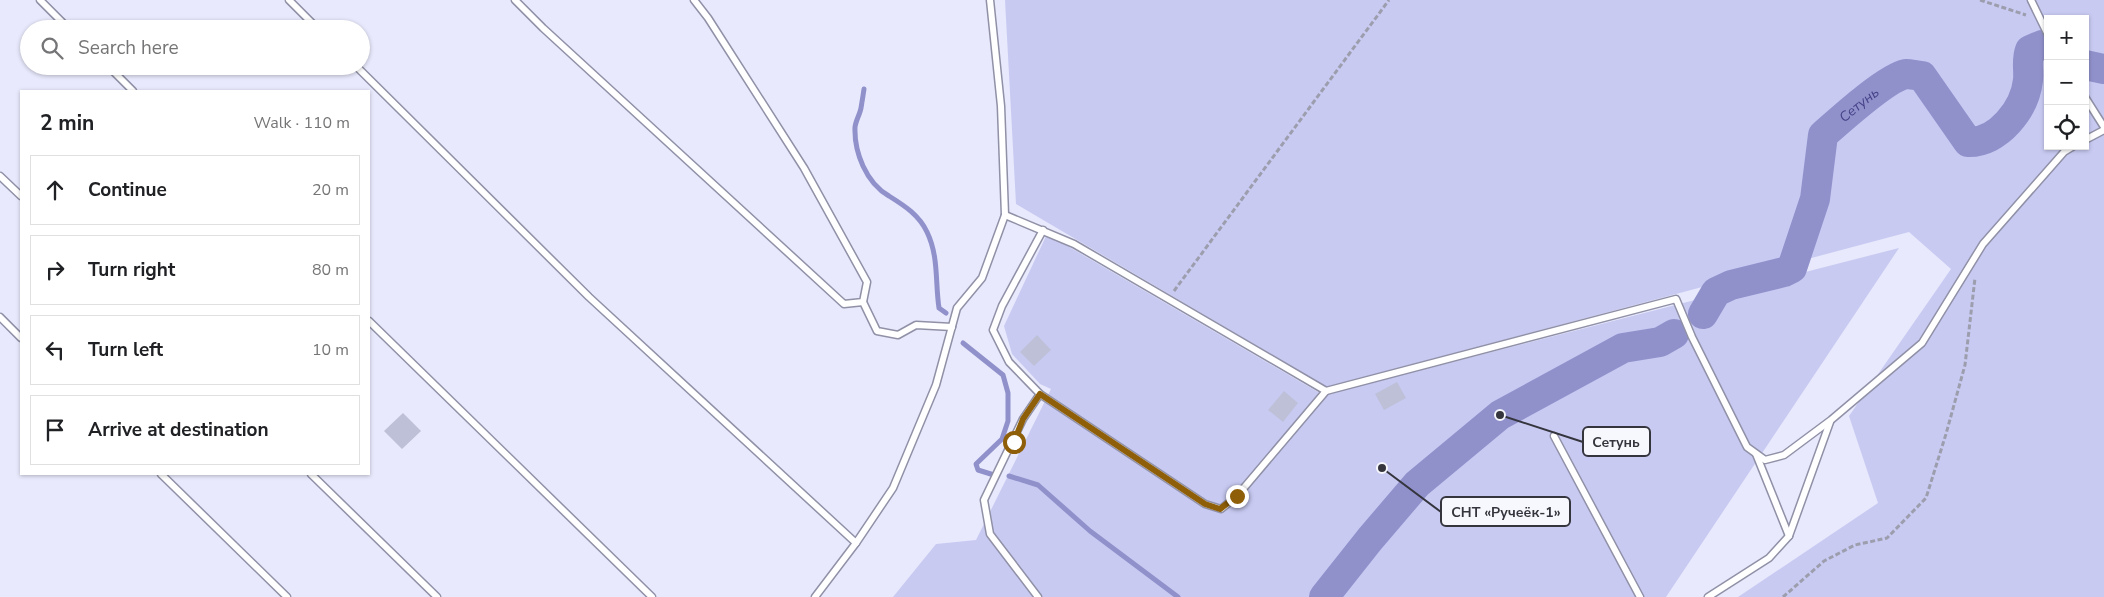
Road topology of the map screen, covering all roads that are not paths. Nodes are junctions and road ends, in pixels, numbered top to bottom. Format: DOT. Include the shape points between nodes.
graph roads {
  1 [pos="40,0"];
  2 [pos="288,0"];
  3 [pos="515,0"];
  4 [pos="694,0"];
  5 [pos="990,0"];
  6 [pos="2031,0"];
  7 [pos="60,20"];
  8 [pos="309,20"];
  9 [pos="2044,28"];
  10 [pos="117,75"];
  11 [pos="365,75"];
  12 [pos="132,90"];
  13 [pos="2089,104"];
  14 [pos="2104,128"];
  15 [pos="2089,137"];
  16 [pos="2067,150"];
  17 [pos="0,176"];
  18 [pos="20,195"];
  19 [pos="1005,215"];
  20 [pos="1043,230"];
  21 [pos="863,302"];
  22 [pos="0,317"];
  23 [pos="370,322"];
  24 [pos="952,327"];
  25 [pos="20,337"];
  26 [pos="1326,391"];
  27 [pos="1040,394"];
  28 [pos="1831,420"];
  29 [pos="1554,436"];
  30 [pos="1755,453"];
  31 [pos="162,475"];
  32 [pos="312,475"];
  33 [pos="1789,536"];
  34 [pos="856,543"];
  35 [pos="288,597"];
  36 [pos="437,597"];
  37 [pos="652,597"];
  38 [pos="815,597"];
  39 [pos="1038,597"];
  40 [pos="1640,597"];
  41 [pos="1708,597"];
  1 -- 7 [label="lane"];
  2 -- 8 [label="lane"];
  3 -- 21 [label="lane" via="844,304"];
  4 -- 21 [label="lane" via="804,168 867,282"];
  5 -- 19 [label="lane" via="1001,106"];
  6 -- 9 [label="lane"];
  10 -- 12 [label="lane"];
  11 -- 34 [label="lane" via="589,297"];
  13 -- 14 [label="lane"];
  14 -- 15 [label="lane"];
  16 -- 28 [label="lane" via="1983,244 1922,343"];
  17 -- 18 [label="lane"];
  19 -- 20 [label="lane"];
  19 -- 24 [label="lane" via="982,278 957,308"];
  20 -- 26 [label="lane" via="1074,244"];
  20 -- 27 [label="lane" via="1002,306 993,330 1009,362"];
  21 -- 24 [label="lane" via="877,331 898,335 916,325"];
  22 -- 25 [label="lane"];
  23 -- 37 [label="lane"];
  24 -- 34 [label="lane" via="936,385 893,488"];
  26 -- 27 [label="lane" via="1237,496 1220,509 1205,504"];
  26 -- 30 [label="lane" via="1676,300 1748,448"];
  27 -- 39 [label="lane" via="1023,419 984,500 990,534"];
  28 -- 30 [label="lane" via="1784,455 1765,460"];
  28 -- 33 [label="lane"];
  29 -- 40 [label="lane"];
  30 -- 33 [label="lane"];
  31 -- 35 [label="lane"];
  32 -- 36 [label="lane"];
  33 -- 41 [label="lane" via="1769,558"];
  34 -- 38 [label="lane"];
}
